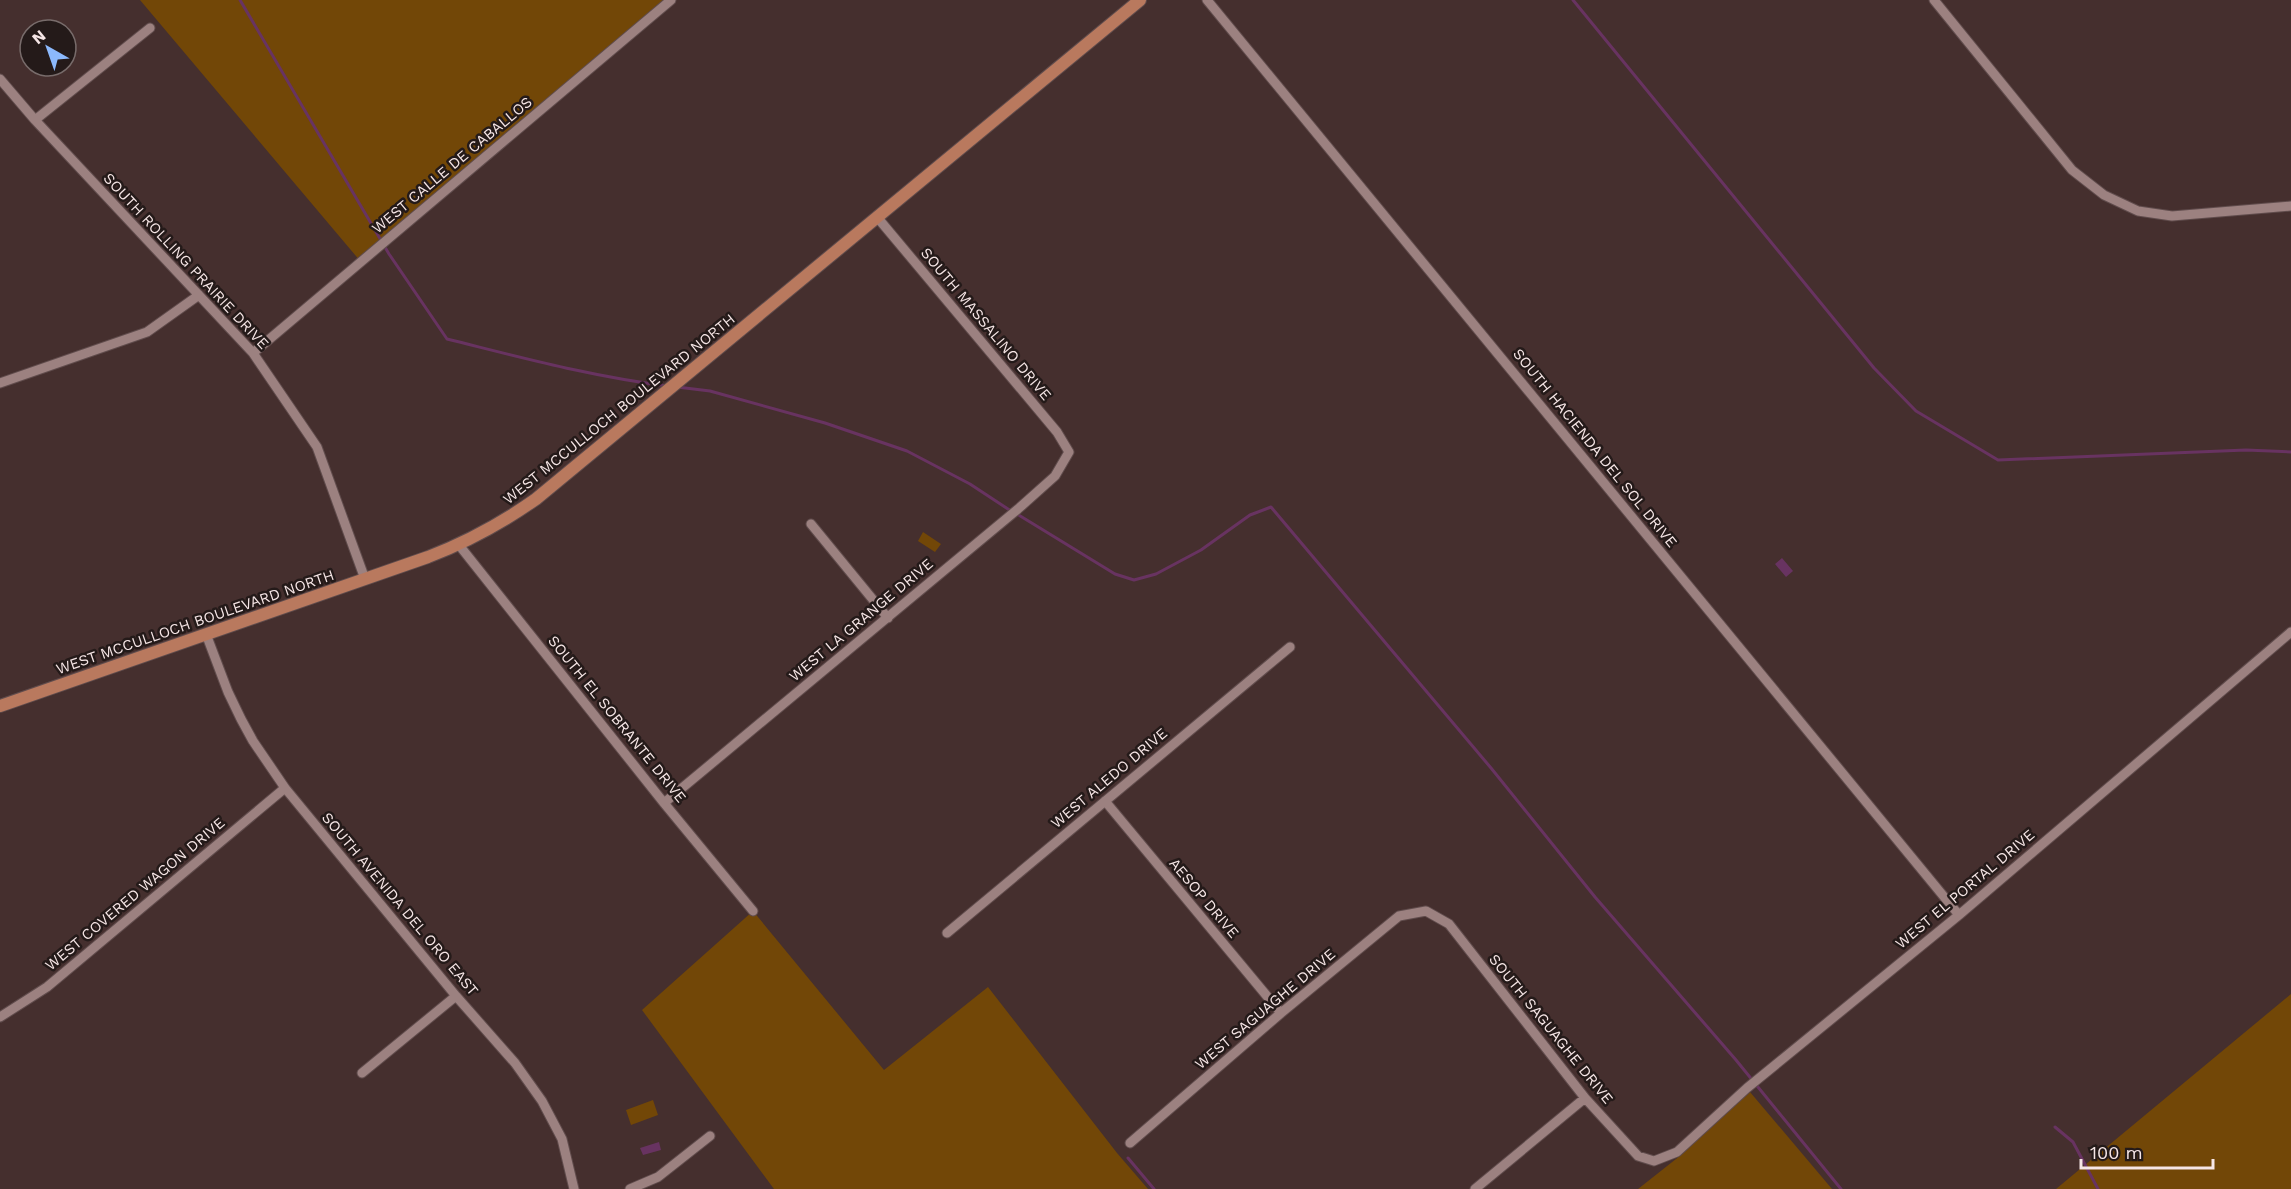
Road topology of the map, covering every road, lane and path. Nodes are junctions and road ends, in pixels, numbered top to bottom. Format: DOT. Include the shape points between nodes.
graph roads {
  1 [pos="671,0"];
  2 [pos="1140,0"];
  3 [pos="1208,0"];
  4 [pos="1934,0"];
  5 [pos="150,28"];
  6 [pos="0,80"];
  7 [pos="34,120"];
  8 [pos="2291,206"];
  9 [pos="877,217"];
  10 [pos="200,295"];
  11 [pos="253,353"];
  12 [pos="0,383"];
  13 [pos="1069,452"];
  14 [pos="811,524"];
  15 [pos="459,545"];
  16 [pos="365,579"];
  17 [pos="888,618"];
  18 [pos="2291,632"];
  19 [pos="206,634"];
  20 [pos="1290,647"];
  21 [pos="0,706"];
  22 [pos="285,788"];
  23 [pos="1105,801"];
  24 [pos="664,803"];
  25 [pos="753,911"];
  26 [pos="1426,911"];
  27 [pos="1959,915"];
  28 [pos="947,933"];
  29 [pos="456,996"];
  30 [pos="1281,1013"];
  31 [pos="0,1017"];
  32 [pos="362,1073"];
  33 [pos="1585,1098"];
  34 [pos="710,1136"];
  35 [pos="1130,1143"];
  36 [pos="1654,1161"];
  37 [pos="574,1189"];
  38 [pos="630,1189"];
  39 [pos="1475,1189"];
  1 -- 11 [label="street, WEST CALLE DE CABALLOS"];
  2 -- 9 [label="main road, WEST MCCULLOCH BOULEVARD NORTH"];
  3 -- 27 [label="street, SOUTH HACIENDA DEL SOL DRIVE"];
  4 -- 8 [label="street" via="2072,170 2104,195 2138,210 2178,216"];
  5 -- 7 [label="street"];
  6 -- 7 [label="street, SOUTH ROLLING PRAIRIE DRIVE"];
  7 -- 10 [label="street, SOUTH ROLLING PRAIRIE DRIVE"];
  9 -- 13 [label="street, SOUTH MASSALINO DRIVE" via="1057,432"];
  9 -- 15 [label="main road, WEST MCCULLOCH BOULEVARD NORTH" via="536,499"];
  10 -- 11 [label="street, SOUTH ROLLING PRAIRIE DRIVE"];
  10 -- 12 [label="street" via="147,332"];
  11 -- 16 [label="street, SOUTH ROLLING PRAIRIE DRIVE" via="317,447"];
  13 -- 17 [label="street, WEST LA GRANGE DRIVE" via="1055,476"];
  14 -- 17 [label="street"];
  15 -- 16 [label="main road, WEST MCCULLOCH BOULEVARD NORTH"];
  15 -- 24 [label="street, SOUTH EL SOBRANTE DRIVE"];
  16 -- 19 [label="main road, WEST MCCULLOCH BOULEVARD NORTH"];
  17 -- 24 [label="street, WEST LA GRANGE DRIVE"];
  18 -- 27 [label="street, WEST EL PORTAL DRIVE"];
  19 -- 21 [label="main road, WEST MCCULLOCH BOULEVARD NORTH"];
  19 -- 22 [label="street, SOUTH AVENIDA DEL ORO EAST" via="241,719"];
  20 -- 23 [label="street, WEST ALEDO DRIVE"];
  22 -- 29 [label="street, SOUTH AVENIDA DEL ORO EAST"];
  22 -- 31 [label="street, WEST COVERED WAGON DRIVE" via="47,987"];
  23 -- 28 [label="street, WEST ALEDO DRIVE"];
  23 -- 30 [label="street, AESOP DRIVE"];
  24 -- 25 [label="street, SOUTH EL SOBRANTE DRIVE"];
  26 -- 30 [label="street, WEST SAGUAGHE DRIVE" via="1399,916"];
  26 -- 33 [label="street, SOUTH SAGUAGHE DRIVE" via="1449,924"];
  27 -- 36 [label="street, WEST EL PORTAL DRIVE" via="1747,1088 1677,1152"];
  29 -- 32 [label="street"];
  29 -- 37 [label="street, SOUTH AVENIDA DEL ORO EAST" via="515,1063 542,1101 562,1139"];
  30 -- 35 [label="street, WEST SAGUAGHE DRIVE"];
  33 -- 36 [label="street, SOUTH SAGUAGHE DRIVE" via="1638,1156"];
  33 -- 39 [label="street"];
  34 -- 38 [label="street" via="658,1177"];
}
